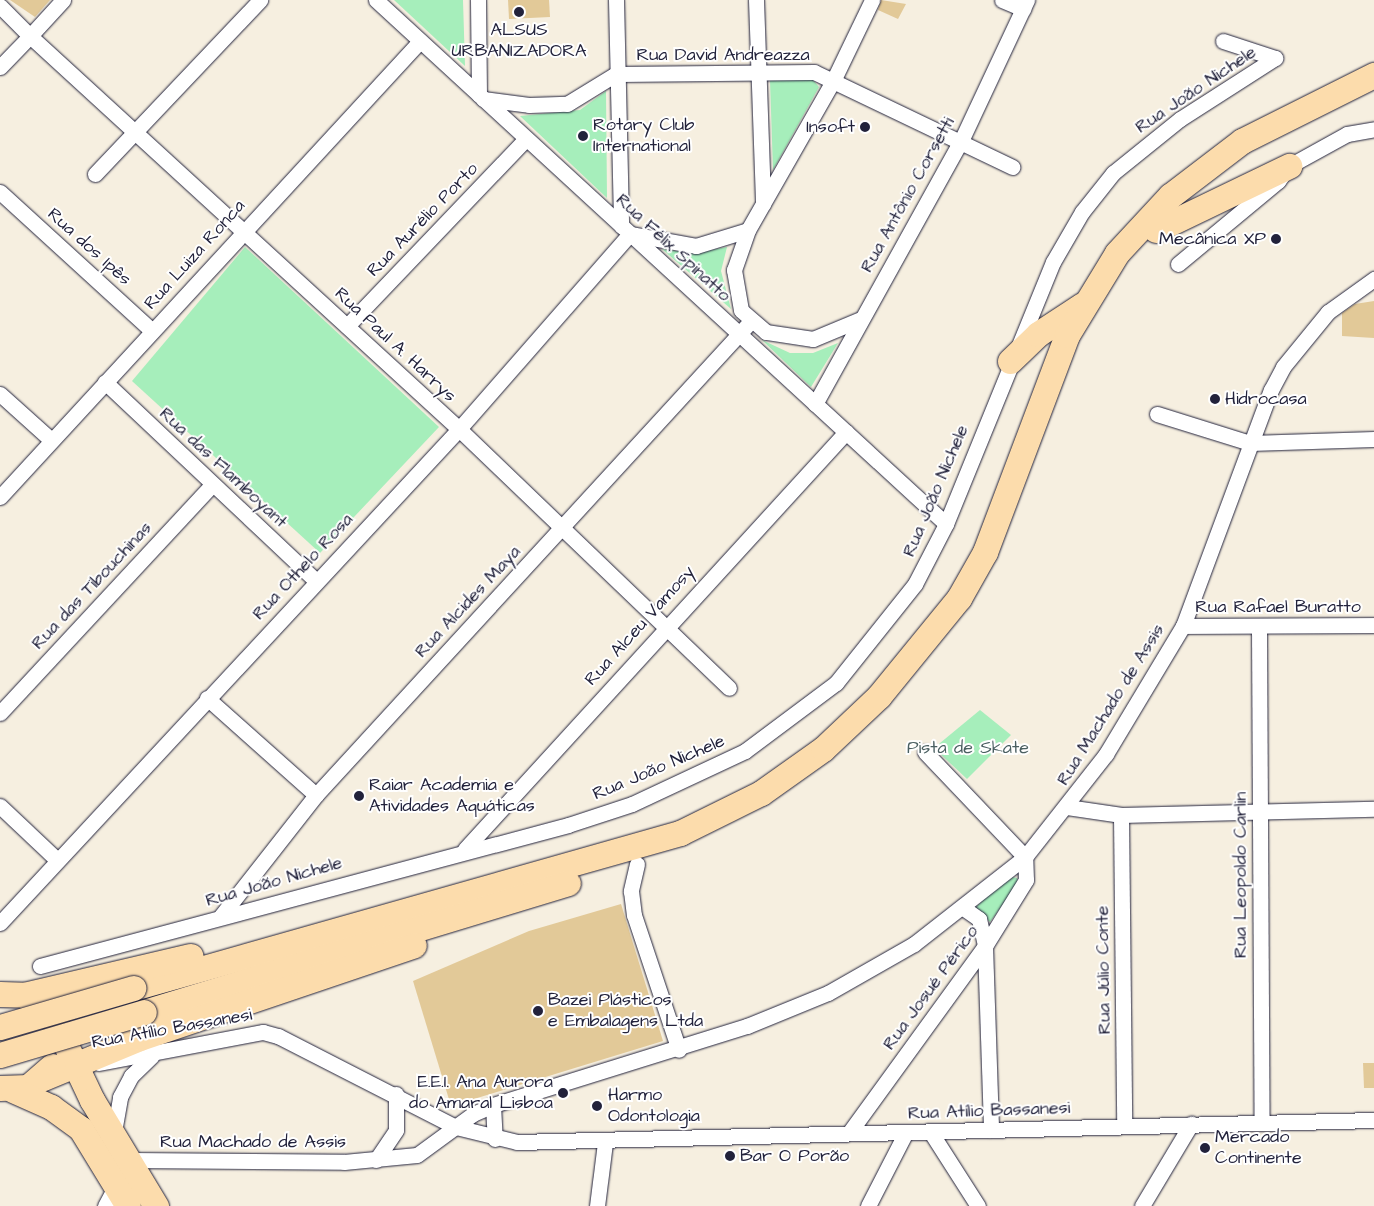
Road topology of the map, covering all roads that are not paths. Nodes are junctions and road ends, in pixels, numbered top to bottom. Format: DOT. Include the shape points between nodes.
graph roads {
  1 [pos="63,0"];
  2 [pos="260,0"];
  3 [pos="376,0"];
  4 [pos="478,0"];
  5 [pos="616,0"];
  6 [pos="756,0"];
  7 [pos="872,0"];
  8 [pos="1002,0"];
  9 [pos="1025,5"];
  10 [pos="0,6"];
  11 [pos="30,36"];
  12 [pos="420,41"];
  13 [pos="1223,41"];
  14 [pos="0,67"];
  15 [pos="756,72"];
  16 [pos="616,74"];
  17 [pos="1374,75"];
  18 [pos="834,79"];
  19 [pos="1374,94"];
  20 [pos="481,97"];
  21 [pos="1374,129"];
  22 [pos="134,133"];
  23 [pos="526,139"];
  24 [pos="960,141"];
  25 [pos="1289,166"];
  26 [pos="1012,167"];
  27 [pos="95,174"];
  28 [pos="0,192"];
  29 [pos="763,204"];
  30 [pos="244,230"];
  31 [pos="626,230"];
  32 [pos="748,230"];
  33 [pos="1156,230"];
  34 [pos="1178,264"];
  35 [pos="1374,279"];
  36 [pos="1082,305"];
  37 [pos="860,319"];
  38 [pos="751,321"];
  39 [pos="347,326"];
  40 [pos="152,330"];
  41 [pos="739,334"];
  42 [pos="1010,361"];
  43 [pos="105,382"];
  44 [pos="0,394"];
  45 [pos="815,404"];
  46 [pos="1157,414"];
  47 [pos="459,429"];
  48 [pos="846,432"];
  49 [pos="1374,439"];
  50 [pos="52,440"];
  51 [pos="1250,443"];
  52 [pos="212,485"];
  53 [pos="0,497"];
  54 [pos="946,524"];
  55 [pos="562,528"];
  56 [pos="315,580"];
  57 [pos="666,624"];
  58 [pos="1374,625"];
  59 [pos="1183,626"];
  60 [pos="1259,628"];
  61 [pos="729,688"];
  62 [pos="207,698"];
  63 [pos="0,713"];
  64 [pos="926,752"];
  65 [pos="316,796"];
  66 [pos="0,806"];
  67 [pos="1067,807"];
  68 [pos="1374,809"];
  69 [pos="1259,811"];
  70 [pos="1121,815"];
  71 [pos="465,849"];
  72 [pos="1024,857"];
  73 [pos="56,859"];
  74 [pos="637,864"];
  75 [pos="511,889"];
  76 [pos="962,907"];
  77 [pos="221,916"];
  78 [pos="0,922"];
  79 [pos="986,946"];
  80 [pos="40,966"];
  81 [pos="12,994"];
  82 [pos="56,1024"];
  83 [pos="0,1027"];
  84 [pos="679,1050"];
  85 [pos="0,1055"];
  86 [pos="153,1055"];
  87 [pos="79,1065"];
  88 [pos="41,1079"];
  89 [pos="4,1090"];
  90 [pos="396,1094"];
  91 [pos="493,1105"];
  92 [pos="1374,1120"];
  93 [pos="1262,1122"];
  94 [pos="1191,1124"];
  95 [pos="1124,1125"];
  96 [pos="456,1126"];
  97 [pos="992,1130"];
  98 [pos="114,1132"];
  99 [pos="906,1132"];
  100 [pos="930,1132"];
  101 [pos="849,1133"];
  102 [pos="494,1139"];
  103 [pos="605,1143"];
  104 [pos="130,1160"];
  105 [pos="376,1160"];
  106 [pos="116,1199"];
  107 [pos="156,1206"];
  108 [pos="597,1206"];
  109 [pos="868,1206"];
  110 [pos="978,1206"];
  111 [pos="1142,1206"];
  1 -- 11 [label="street"];
  2 -- 22 [label="street"];
  3 -- 12 [label="street, Rua Félix Spinatto"];
  4 -- 20 [label="street"];
  5 -- 16 [label="street"];
  6 -- 15 [label="street"];
  7 -- 18 [label="street"];
  8 -- 9 [label="street"];
  9 -- 24 [label="street, Rua Antônio Corsetti"];
  10 -- 11 [label="street, Rua Paul A. Harrys"];
  11 -- 14 [label="street"];
  11 -- 22 [label="street, Rua Paul A. Harrys"];
  12 -- 20 [label="street, Rua Félix Spinatto"];
  12 -- 30 [label="street, Rua Luiza Ronca"];
  13 -- 42 [label="street, Rua João Nichele" via="1275,58 1180,119 1113,174 1082,212 1053,262"];
  15 -- 16 [label="street, Rua David Andreazza"];
  15 -- 18 [label="street, Rua David Andreazza" via="814,72"];
  15 -- 29 [label="street"];
  16 -- 20 [label="street, Rua David Andreazza" via="567,104 529,105"];
  16 -- 31 [label="street"];
  17 -- 36 [label="highway" via="1286,117 1203,168 1142,224"];
  18 -- 24 [label="street, Rua David Andreazza"];
  18 -- 29 [label="street"];
  19 -- 33 [label="highway" via="1292,127 1250,151 1213,176"];
  20 -- 23 [label="street, Rua Félix Spinatto"];
  21 -- 25 [label="street" via="1347,134"];
  22 -- 27 [label="street"];
  22 -- 30 [label="street, Rua Paul A. Harrys"];
  23 -- 31 [label="street, Rua Félix Spinatto"];
  23 -- 39 [label="street, Rua Aurélio Porto"];
  24 -- 26 [label="street, Rua David Andreazza"];
  24 -- 37 [label="street, Rua Antônio Corsetti"];
  25 -- 33 [label="highway"];
  25 -- 34 [label="street" via="1278,181"];
  28 -- 40 [label="street, Rua dos Ipês"];
  29 -- 32 [label="street"];
  30 -- 39 [label="street, Rua Paul A. Harrys"];
  30 -- 40 [label="street, Rua Luiza Ronca"];
  31 -- 32 [label="street" via="696,246"];
  31 -- 41 [label="street, Rua Félix Spinatto"];
  31 -- 47 [label="street, Rua Othelo Rosa"];
  32 -- 38 [label="street" via="738,251 735,292"];
  33 -- 74 [label="highway" via="1129,255 1080,338 1000,551 955,628 921,673 863,732 799,786 729,829"];
  35 -- 51 [label="street, Rua Machado de Assis" via="1328,312 1305,337 1271,390"];
  36 -- 42 [label="highway" via="1038,334"];
  36 -- 75 [label="highway" via="1052,370 984,552 930,638 880,696 823,749 728,810 680,833"];
  37 -- 38 [label="street" via="813,339 788,338"];
  37 -- 45 [label="street, Rua Antônio Corsetti"];
  38 -- 41 [label="street, Rua Alcides Maya"];
  39 -- 47 [label="street, Rua Paul A. Harrys"];
  40 -- 43 [label="street, Rua Luiza Ronca"];
  41 -- 45 [label="street, Rua Félix Spinatto"];
  41 -- 55 [label="street, Rua Alcides Maya"];
  42 -- 54 [label="street, Rua João Nichele"];
  43 -- 50 [label="street, Rua Luiza Ronca"];
  43 -- 52 [label="street, Rua das Flamboyant"];
  44 -- 50 [label="street"];
  45 -- 48 [label="street, Rua Félix Spinatto"];
  46 -- 51 [label="street"];
  47 -- 55 [label="street, Rua Paul A. Harrys"];
  47 -- 56 [label="street, Rua Othelo Rosa"];
  48 -- 54 [label="street, Rua Félix Spinatto"];
  48 -- 57 [label="street, Rua Alceu Vamosy"];
  49 -- 51 [label="street"];
  50 -- 53 [label="street, Rua Luiza Ronca"];
  51 -- 59 [label="street, Rua Machado de Assis"];
  52 -- 56 [label="street, Rua das Flamboyant"];
  52 -- 63 [label="street, Rua das Tibouchinas"];
  54 -- 71 [label="street, Rua João Nichele" via="915,584 874,641 836,683 745,751 632,804 568,825"];
  55 -- 57 [label="street, Rua Paul A. Harrys"];
  55 -- 65 [label="street, Rua Alcides Maya"];
  56 -- 62 [label="street, Rua Othelo Rosa"];
  57 -- 61 [label="street, Rua Paul A. Harrys"];
  57 -- 71 [label="street, Rua Alceu Vamosy"];
  58 -- 60 [label="street, Rua Rafael Buratto"];
  59 -- 60 [label="street, Rua Rafael Buratto"];
  59 -- 67 [label="street, Rua Machado de Assis" via="1106,754"];
  60 -- 69 [label="street, Rua Leopoldo Carlin"];
  62 -- 65 [label="street"];
  62 -- 73 [label="street, Rua Othelo Rosa"];
  64 -- 72 [label="street"];
  65 -- 77 [label="street, Rua Alcides Maya"];
  66 -- 73 [label="street"];
  67 -- 70 [label="street"];
  67 -- 72 [label="street, Rua Machado de Assis"];
  68 -- 69 [label="street"];
  69 -- 70 [label="street"];
  69 -- 93 [label="street, Rua Leopoldo Carlin"];
  70 -- 95 [label="street, Rua Júlio Conte"];
  71 -- 77 [label="street, Rua João Nichele"];
  72 -- 76 [label="street, Rua Machado de Assis"];
  72 -- 79 [label="street, Rua Josué Périco" via="1026,880"];
  73 -- 78 [label="street, Rua Othelo Rosa"];
  74 -- 75 [label="highway"];
  74 -- 84 [label="street" via="631,891 634,914"];
  75 -- 81 [label="highway" via="390,899 226,948"];
  75 -- 83 [label="highway, bridge" via="133,988"];
  75 -- 85 [label="highway, bridge" via="144,1012"];
  75 -- 87 [label="highway" via="404,949 140,1038"];
  76 -- 79 [label="street" via="979,919"];
  76 -- 84 [label="street, Rua Machado de Assis" via="914,944 828,993"];
  77 -- 80 [label="street, Rua João Nichele"];
  79 -- 97 [label="street"];
  79 -- 101 [label="street, Rua Josué Périco"];
  81 -- 82 [label="highway" via="38,1001"];
  82 -- 87 [label="highway"];
  82 -- 88 [label="highway" via="57,1054"];
  84 -- 91 [label="street, Rua Machado de Assis"];
  86 -- 87 [label="street, Rua Atílio Bassanesi"];
  86 -- 90 [label="street, Rua Atílio Bassanesi" via="201,1041 263,1032 278,1036"];
  86 -- 98 [label="street" via="135,1071 120,1097"];
  87 -- 88 [label="highway"];
  87 -- 98 [label="highway"];
  88 -- 89 [label="highway"];
  89 -- 106 [label="highway" via="71,1120"];
  90 -- 96 [label="street, Rua Atílio Bassanesi"];
  90 -- 105 [label="street" via="396,1130"];
  91 -- 96 [label="street, Rua Machado de Assis"];
  91 -- 102 [label="street"];
  92 -- 93 [label="street, Rua Atílio Bassanesi"];
  93 -- 94 [label="street, Rua Atílio Bassanesi"];
  94 -- 95 [label="street, Rua Atílio Bassanesi"];
  94 -- 111 [label="street"];
  95 -- 97 [label="street, Rua Atílio Bassanesi"];
  96 -- 102 [label="street, Rua Atílio Bassanesi"];
  96 -- 105 [label="street, Rua Machado de Assis" via="416,1155"];
  97 -- 100 [label="street, Rua Atílio Bassanesi"];
  98 -- 104 [label="highway"];
  99 -- 100 [label="street, Rua Atílio Bassanesi"];
  99 -- 101 [label="street, Rua Atílio Bassanesi"];
  99 -- 109 [label="street"];
  100 -- 110 [label="street"];
  101 -- 103 [label="street, Rua Atílio Bassanesi"];
  102 -- 103 [label="street, Rua Atílio Bassanesi"];
  103 -- 108 [label="street"];
  104 -- 105 [label="street, Rua Machado de Assis"];
  104 -- 107 [label="highway"];
}
